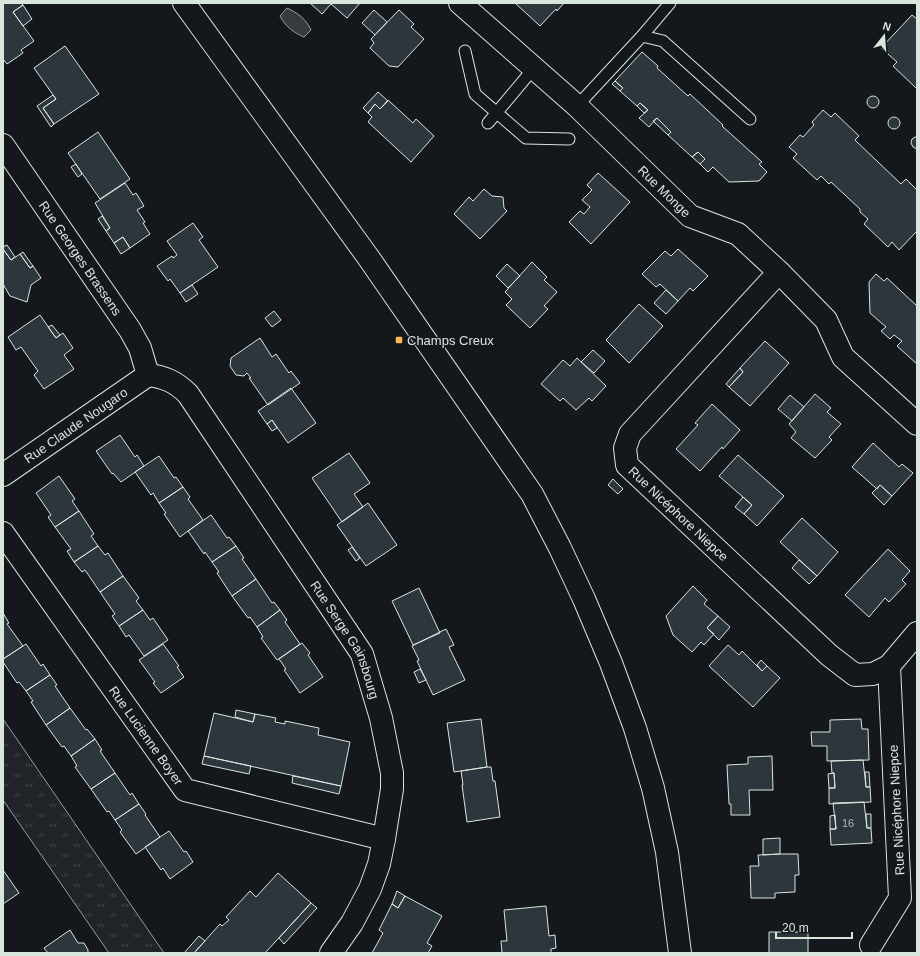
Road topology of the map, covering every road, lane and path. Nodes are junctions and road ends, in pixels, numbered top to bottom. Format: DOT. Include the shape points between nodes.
graph roads {
  1 [pos="184,3"];
  2 [pos="460,3"];
  3 [pos="670,3"];
  4 [pos="642,36"];
  5 [pos="465,51"];
  6 [pos="534,68"];
  7 [pos="577,106"];
  8 [pos="497,112"];
  9 [pos="750,119"];
  10 [pos="488,123"];
  11 [pos="569,139"];
  12 [pos="3,145"];
  13 [pos="779,272"];
  14 [pos="148,375"];
  15 [pos="917,424"];
  16 [pos="3,475"];
  17 [pos="3,533"];
  18 [pos="917,633"];
  19 [pos="889,666"];
  20 [pos="384,839"];
  21 [pos="871,946"];
  22 [pos="331,953"];
  23 [pos="680,953"];
  1 -- 23 [label="street" via="368,257 532,494 557,541 611,663 635,728 653,788 667,852"];
  2 -- 6 [label="street, Rue Monge"];
  3 -- 4 [label="lane"];
  4 -- 7 [label="lane"];
  4 -- 9 [label="lane" via="664,41"];
  5 -- 8 [label="lane" via="475,94"];
  6 -- 7 [label="street, Rue Monge"];
  6 -- 8 [label="lane"];
  7 -- 13 [label="street, Rue Monge" via="690,216 738,234"];
  8 -- 10 [label="lane"];
  8 -- 11 [label="lane" via="526,138"];
  12 -- 14 [label="street, Rue Georges Brassens" via="130,330 140,348"];
  13 -- 15 [label="street, Rue Monge" via="826,320 843,357"];
  13 -- 19 [label="street, Rue Nicéphore Niepce" via="630,434 625,448 627,465 829,655 856,675 873,674"];
  14 -- 16 [label="street, Rue Claude Nougaro"];
  14 -- 20 [label="street, Rue Serge Gainsbourg" via="171,381 188,394 362,654 381,718 392,773"];
  17 -- 20 [label="street, Rue Lucienne Boyer" via="185,790"];
  18 -- 19 [label="street, Rue Nicéphore Niepce"];
  19 -- 21 [label="street, Rue Nicéphore Niepce" via="900,898"];
  20 -- 22 [label="street, Rue Serge Gainsbourg" via="370,889 352,923"];
}
